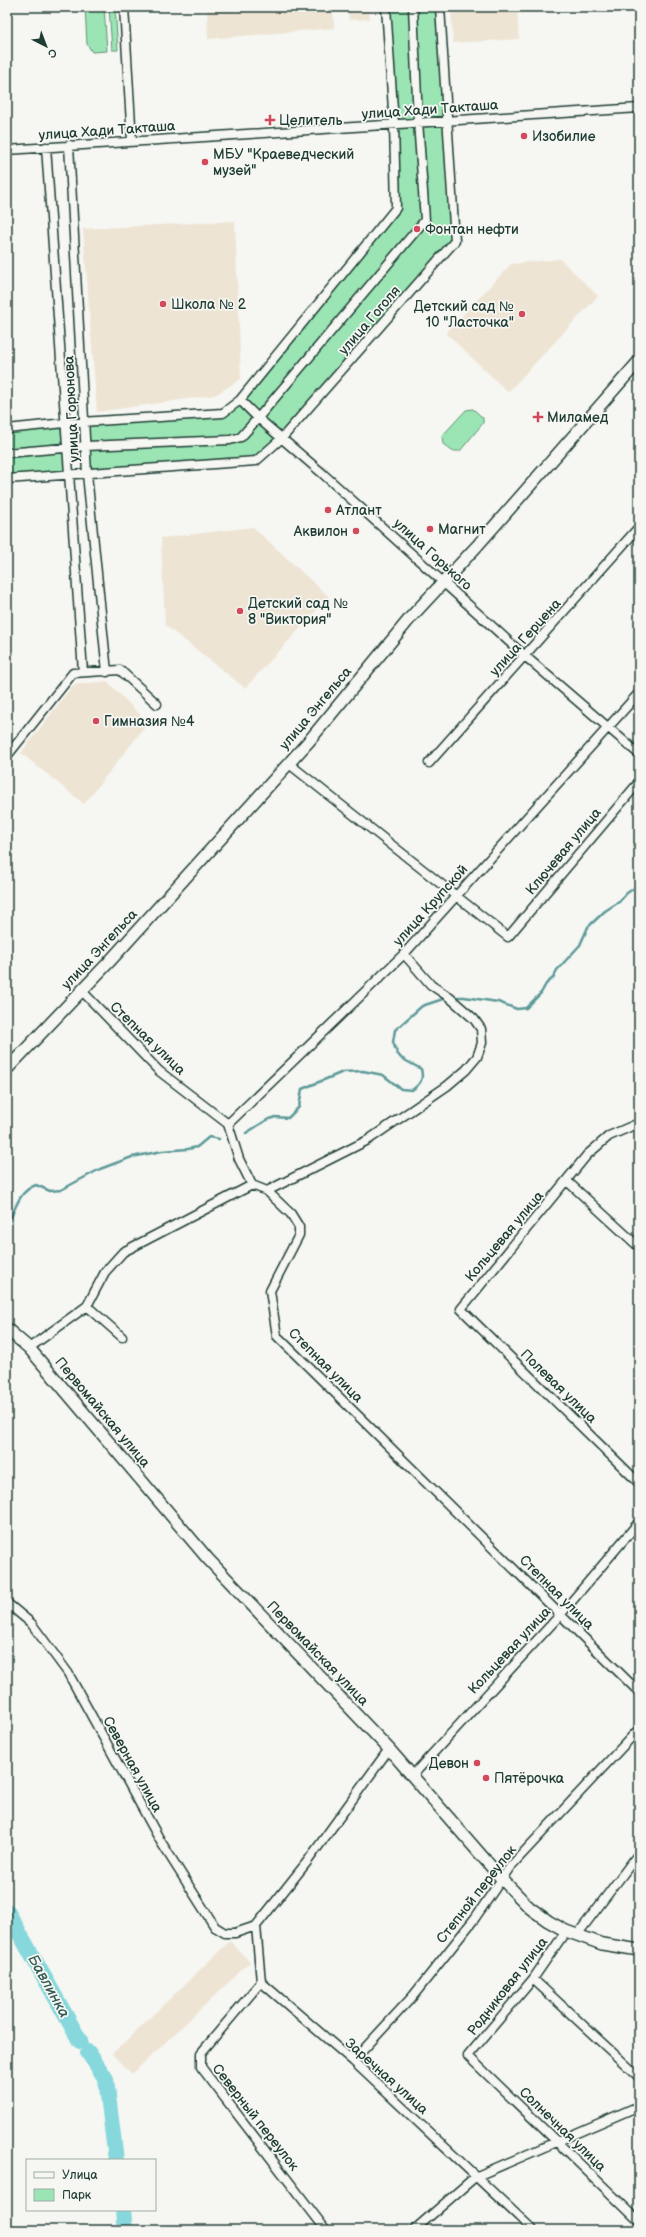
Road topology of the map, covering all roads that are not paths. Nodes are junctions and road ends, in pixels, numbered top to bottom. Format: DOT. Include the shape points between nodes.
graph roads {
  1 [pos="124,7"];
  2 [pos="386,7"];
  3 [pos="413,7"];
  4 [pos="440,7"];
  5 [pos="639,108"];
  6 [pos="418,121"];
  7 [pos="447,121"];
  8 [pos="394,124"];
  9 [pos="132,141"];
  10 [pos="69,145"];
  11 [pos="46,147"];
  12 [pos="7,150"];
  13 [pos="639,361"];
  14 [pos="240,400"];
  15 [pos="258,418"];
  16 [pos="85,422"];
  17 [pos="65,423"];
  18 [pos="7,429"];
  19 [pos="282,438"];
  20 [pos="86,446"];
  21 [pos="67,449"];
  22 [pos="7,453"];
  23 [pos="87,474"];
  24 [pos="69,475"];
  25 [pos="7,479"];
  26 [pos="639,527"];
  27 [pos="445,582"];
  28 [pos="525,656"];
  29 [pos="83,672"];
  30 [pos="107,672"];
  31 [pos="639,693"];
  32 [pos="157,704"];
  33 [pos="609,728"];
  34 [pos="639,754"];
  35 [pos="7,756"];
  36 [pos="288,763"];
  37 [pos="429,763"];
  38 [pos="639,782"];
  39 [pos="456,896"];
  40 [pos="404,954"];
  41 [pos="82,991"];
  42 [pos="7,1069"];
  43 [pos="639,1123"];
  44 [pos="228,1124"];
  45 [pos="567,1181"];
  46 [pos="252,1185"];
  47 [pos="267,1191"];
  48 [pos="639,1247"];
  49 [pos="87,1306"];
  50 [pos="461,1309"];
  51 [pos="7,1329"];
  52 [pos="122,1337"];
  53 [pos="29,1348"];
  54 [pos="639,1483"];
  55 [pos="639,1522"];
  56 [pos="7,1603"];
  57 [pos="561,1614"];
  58 [pos="639,1692"];
  59 [pos="639,1729"];
  60 [pos="389,1749"];
  61 [pos="412,1776"];
  62 [pos="639,1853"];
  63 [pos="501,1878"];
  64 [pos="256,1926"];
  65 [pos="566,1931"];
  66 [pos="576,1935"];
  67 [pos="639,1950"];
  68 [pos="533,1978"];
  69 [pos="261,1982"];
  70 [pos="468,2056"];
  71 [pos="353,2061"];
  72 [pos="639,2078"];
  73 [pos="639,2106"];
  74 [pos="559,2142"];
  75 [pos="475,2177"];
  76 [pos="639,2221"];
  77 [pos="326,2230"];
  78 [pos="414,2230"];
  79 [pos="533,2230"];
  1 -- 9 [label="street"];
  2 -- 8 [label="street"];
  3 -- 6 [label="street"];
  4 -- 7 [label="street, улица Гоголя"];
  5 -- 7 [label="street, улица Хади Такташа"];
  6 -- 7 [label="street, улица Хади Такташа"];
  6 -- 8 [label="street, улица Хади Такташа"];
  6 -- 15 [label="street" via="425,220"];
  7 -- 19 [label="street, улица Гоголя" via="455,241"];
  8 -- 9 [label="street, улица Хади Такташа"];
  8 -- 14 [label="street" via="396,208"];
  9 -- 10 [label="street, улица Хади Такташа"];
  10 -- 11 [label="street, улица Хади Такташа"];
  10 -- 16 [label="street, улица Горюнова"];
  11 -- 12 [label="street, улица Хади Такташа"];
  11 -- 17 [label="street, улица Горюнова"];
  13 -- 27 [label="street, улица Энгельса"];
  14 -- 15 [label="street, улица Горького"];
  14 -- 16 [label="street" via="223,413"];
  15 -- 19 [label="street, улица Горького"];
  15 -- 20 [label="street" via="241,437 230,440"];
  16 -- 17 [label="street"];
  16 -- 20 [label="street, улица Горюнова"];
  17 -- 18 [label="street"];
  17 -- 21 [label="street, улица Горюнова"];
  19 -- 23 [label="street, улица Гоголя" via="256,461"];
  19 -- 27 [label="street, улица Горького"];
  20 -- 21 [label="street"];
  20 -- 23 [label="street, улица Горюнова"];
  21 -- 22 [label="street"];
  21 -- 24 [label="street, улица Горюнова"];
  23 -- 24 [label="street, улица Гоголя"];
  23 -- 30 [label="street, улица Горюнова"];
  24 -- 25 [label="street, улица Гоголя"];
  24 -- 29 [label="street, улица Горюнова"];
  26 -- 28 [label="street, улица Герцена"];
  27 -- 28 [label="street, улица Горького"];
  27 -- 36 [label="street, улица Энгельса" via="411,617 309,742"];
  28 -- 33 [label="street, улица Горького"];
  28 -- 37 [label="street, улица Герцена"];
  29 -- 30 [label="street"];
  29 -- 35 [label="street" via="73,673"];
  30 -- 32 [label="street" via="120,670"];
  31 -- 33 [label="street, улица Крупской"];
  33 -- 34 [label="street, улица Горького"];
  33 -- 39 [label="street, улица Крупской"];
  36 -- 39 [label="street"];
  36 -- 41 [label="street, улица Энгельса"];
  38 -- 39 [label="street, Ключевая улица" via="508,937"];
  39 -- 40 [label="street, улица Крупской"];
  40 -- 44 [label="street, улица Крупской"];
  40 -- 47 [label="street" via="430,985 474,1019 481,1029 482,1043 477,1057 447,1086 368,1140"];
  41 -- 42 [label="street, улица Энгельса"];
  41 -- 44 [label="street, Степная улица" via="159,1070"];
  43 -- 45 [label="street, Кольцевая улица" via="609,1136 587,1155"];
  44 -- 46 [label="street" via="239,1159"];
  45 -- 48 [label="street"];
  45 -- 50 [label="street, Кольцевая улица"];
  46 -- 47 [label="street, Степная улица"];
  46 -- 49 [label="street" via="123,1252 105,1272"];
  47 -- 57 [label="street, Степная улица" via="291,1214 299,1227 299,1236 270,1291 277,1336"];
  49 -- 52 [label="street"];
  49 -- 53 [label="street"];
  50 -- 54 [label="street, Полевая улица"];
  51 -- 53 [label="street, Первомайская улица"];
  53 -- 60 [label="street, Первомайская улица" via="208,1559"];
  55 -- 57 [label="street, Кольцевая улица"];
  56 -- 64 [label="street, Северная улица" via="31,1623 68,1673 161,1842 215,1927 225,1933"];
  57 -- 58 [label="street, Степная улица"];
  57 -- 61 [label="street, Кольцевая улица"];
  59 -- 63 [label="street, Степной переулок"];
  60 -- 61 [label="street, Первомайская улица"];
  60 -- 64 [label="street" via="307,1862"];
  61 -- 63 [label="street, Первомайская улица"];
  62 -- 66 [label="street"];
  63 -- 65 [label="street, Первомайская улица" via="530,1908"];
  63 -- 71 [label="street, Степной переулок" via="475,1918 413,1996"];
  64 -- 69 [label="street"];
  65 -- 66 [label="street, Первомайская улица"];
  65 -- 68 [label="street, Родниковая улица"];
  66 -- 67 [label="street, Первомайская улица" via="602,1944"];
  68 -- 70 [label="street, Родниковая улица"];
  68 -- 72 [label="street"];
  69 -- 71 [label="street, Заречная улица"];
  69 -- 77 [label="street, Северный переулок" via="201,2053 201,2067"];
  70 -- 74 [label="street, Солнечная улица"];
  71 -- 75 [label="street, Заречная улица"];
  73 -- 74 [label="street"];
  74 -- 75 [label="street"];
  74 -- 76 [label="street, Солнечная улица"];
  75 -- 78 [label="street"];
  75 -- 79 [label="street, Заречная улица"];
}
